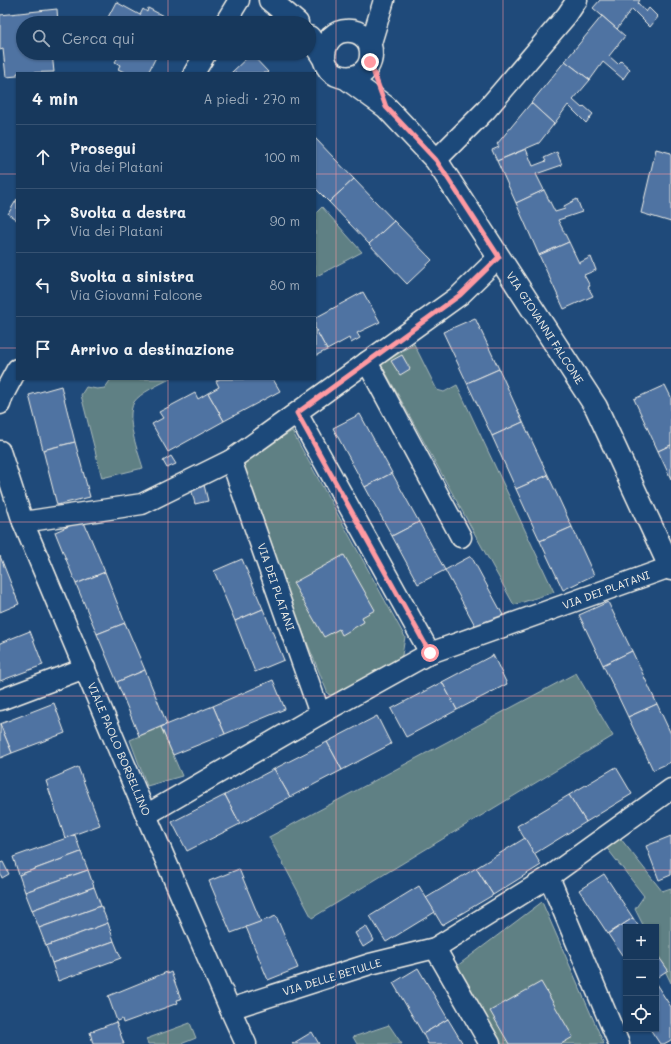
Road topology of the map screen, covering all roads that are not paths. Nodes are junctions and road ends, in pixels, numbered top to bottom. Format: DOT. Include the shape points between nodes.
graph roads {
  1 [pos="239,0"];
  2 [pos="577,0"];
  3 [pos="269,2"];
  4 [pos="383,5"];
  5 [pos="229,16"];
  6 [pos="288,16"];
  7 [pos="316,29"];
  8 [pos="345,32"];
  9 [pos="316,47"];
  10 [pos="370,54"];
  11 [pos="324,58"];
  12 [pos="202,60"];
  13 [pos="195,72"];
  14 [pos="346,78"];
  15 [pos="386,107"];
  16 [pos="436,160"];
  17 [pos="499,257"];
  18 [pos="367,362"];
  19 [pos="16,371"];
  20 [pos="0,404"];
  21 [pos="297,413"];
  22 [pos="0,451"];
  23 [pos="231,460"];
  24 [pos="23,522"];
  25 [pos="460,537"];
  26 [pos="671,568"];
  27 [pos="430,653"];
  28 [pos="84,668"];
  29 [pos="0,700"];
  30 [pos="320,714"];
  31 [pos="671,789"];
  32 [pos="146,815"];
  33 [pos="549,877"];
  34 [pos="435,948"];
  35 [pos="230,1009"];
  36 [pos="246,1044"];
  37 [pos="490,1044"];
  38 [pos="619,1044"];
  1 -- 5 [label="street"];
  2 -- 16 [label="street" via="486,110"];
  3 -- 6 [label="street"];
  4 -- 8 [label="street"];
  4 -- 10 [label="street"];
  7 -- 8 [label="street, VIA GIOVANNI FALCONE"];
  8 -- 10 [label="street, VIA GIOVANNI FALCONE" via="360,34 366,39"];
  8 -- 11 [label="street" via="331,37 326,44"];
  9 -- 11 [label="street, VIA GIOVANNI FALCONE"];
  10 -- 14 [label="street" via="366,69 360,74"];
  10 -- 15 [label="street, VIA GIOVANNI FALCONE"];
  11 -- 14 [label="street, VIA GIOVANNI FALCONE" via="332,72"];
  12 -- 13 [label="street"];
  14 -- 15 [label="street, VIA GIOVANNI FALCONE"];
  15 -- 16 [label="street, VIA GIOVANNI FALCONE"];
  16 -- 17 [label="street, VIA GIOVANNI FALCONE"];
  17 -- 18 [label="street" via="460,295"];
  17 -- 26 [label="street, VIA GIOVANNI FALCONE" via="596,407"];
  18 -- 21 [label="street"];
  18 -- 25 [label="street"];
  19 -- 20 [label="street"];
  21 -- 23 [label="street"];
  21 -- 27 [label="street"];
  22 -- 24 [label="street, VIALE PAOLO BORSELLINO"];
  23 -- 24 [label="street" via="142,504"];
  23 -- 30 [label="street, VIA DEI PLATANI"];
  24 -- 28 [label="street, VIALE PAOLO BORSELLINO"];
  26 -- 27 [label="street, VIA DEI PLATANI"];
  27 -- 30 [label="street, VIA DEI PLATANI"];
  28 -- 29 [label="street"];
  28 -- 32 [label="street, VIALE PAOLO BORSELLINO"];
  30 -- 32 [label="street, VIA DEI PLATANI"];
  31 -- 33 [label="street, VIA DELLE BETULLE"];
  32 -- 35 [label="street, VIALE PAOLO BORSELLINO"];
  33 -- 34 [label="street, VIA DELLE BETULLE"];
  33 -- 38 [label="street"];
  34 -- 35 [label="street, VIA DELLE BETULLE" via="370,964"];
  34 -- 37 [label="street"];
  35 -- 36 [label="street, VIALE PAOLO BORSELLINO"];
}
